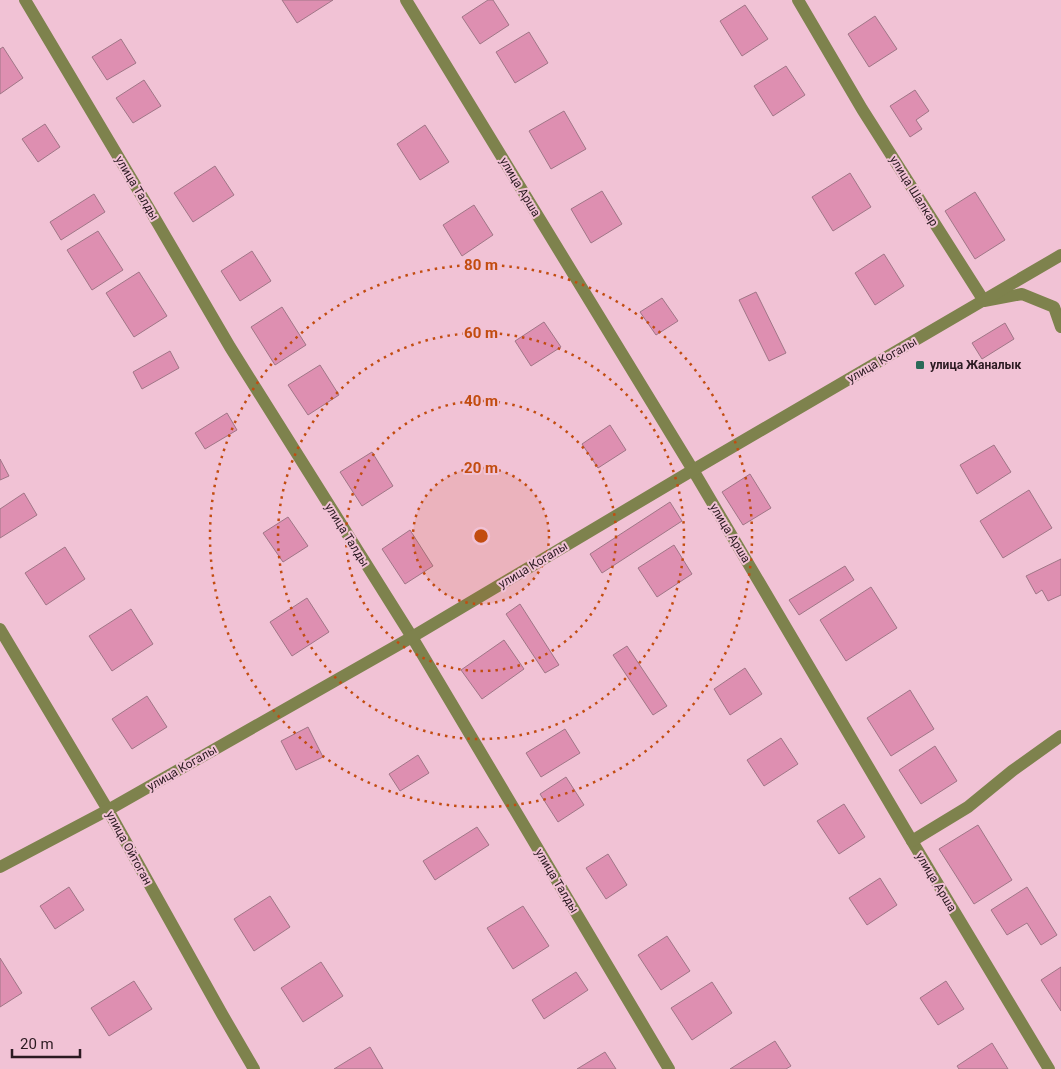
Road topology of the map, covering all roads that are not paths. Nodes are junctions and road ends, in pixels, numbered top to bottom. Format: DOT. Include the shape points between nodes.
graph roads {
  1 [pos="25,0"];
  2 [pos="406,0"];
  3 [pos="798,0"];
  4 [pos="1061,255"];
  5 [pos="984,301"];
  6 [pos="1061,327"];
  7 [pos="692,470"];
  8 [pos="0,629"];
  9 [pos="412,637"];
  10 [pos="1061,736"];
  11 [pos="108,810"];
  12 [pos="912,841"];
  13 [pos="0,867"];
  14 [pos="254,1069"];
  15 [pos="669,1069"];
  16 [pos="1049,1069"];
  1 -- 9 [label="street, улица Талды" via="230,346"];
  2 -- 7 [label="street, улица Арша"];
  3 -- 5 [label="street, улица Шалкар" via="862,109"];
  4 -- 5 [label="street, улица Когалы"];
  5 -- 6 [label="street" via="1022,294 1054,307"];
  5 -- 7 [label="street, улица Когалы"];
  7 -- 9 [label="street, улица Когалы"];
  7 -- 12 [label="street, улица Арша"];
  8 -- 11 [label="street, улица Ойтоган"];
  9 -- 11 [label="street, улица Когалы"];
  9 -- 15 [label="street, улица Талды"];
  10 -- 12 [label="street" via="968,807"];
  11 -- 13 [label="street, улица Когалы"];
  11 -- 14 [label="street, улица Ойтоган"];
  12 -- 16 [label="street, улица Арша"];
}
